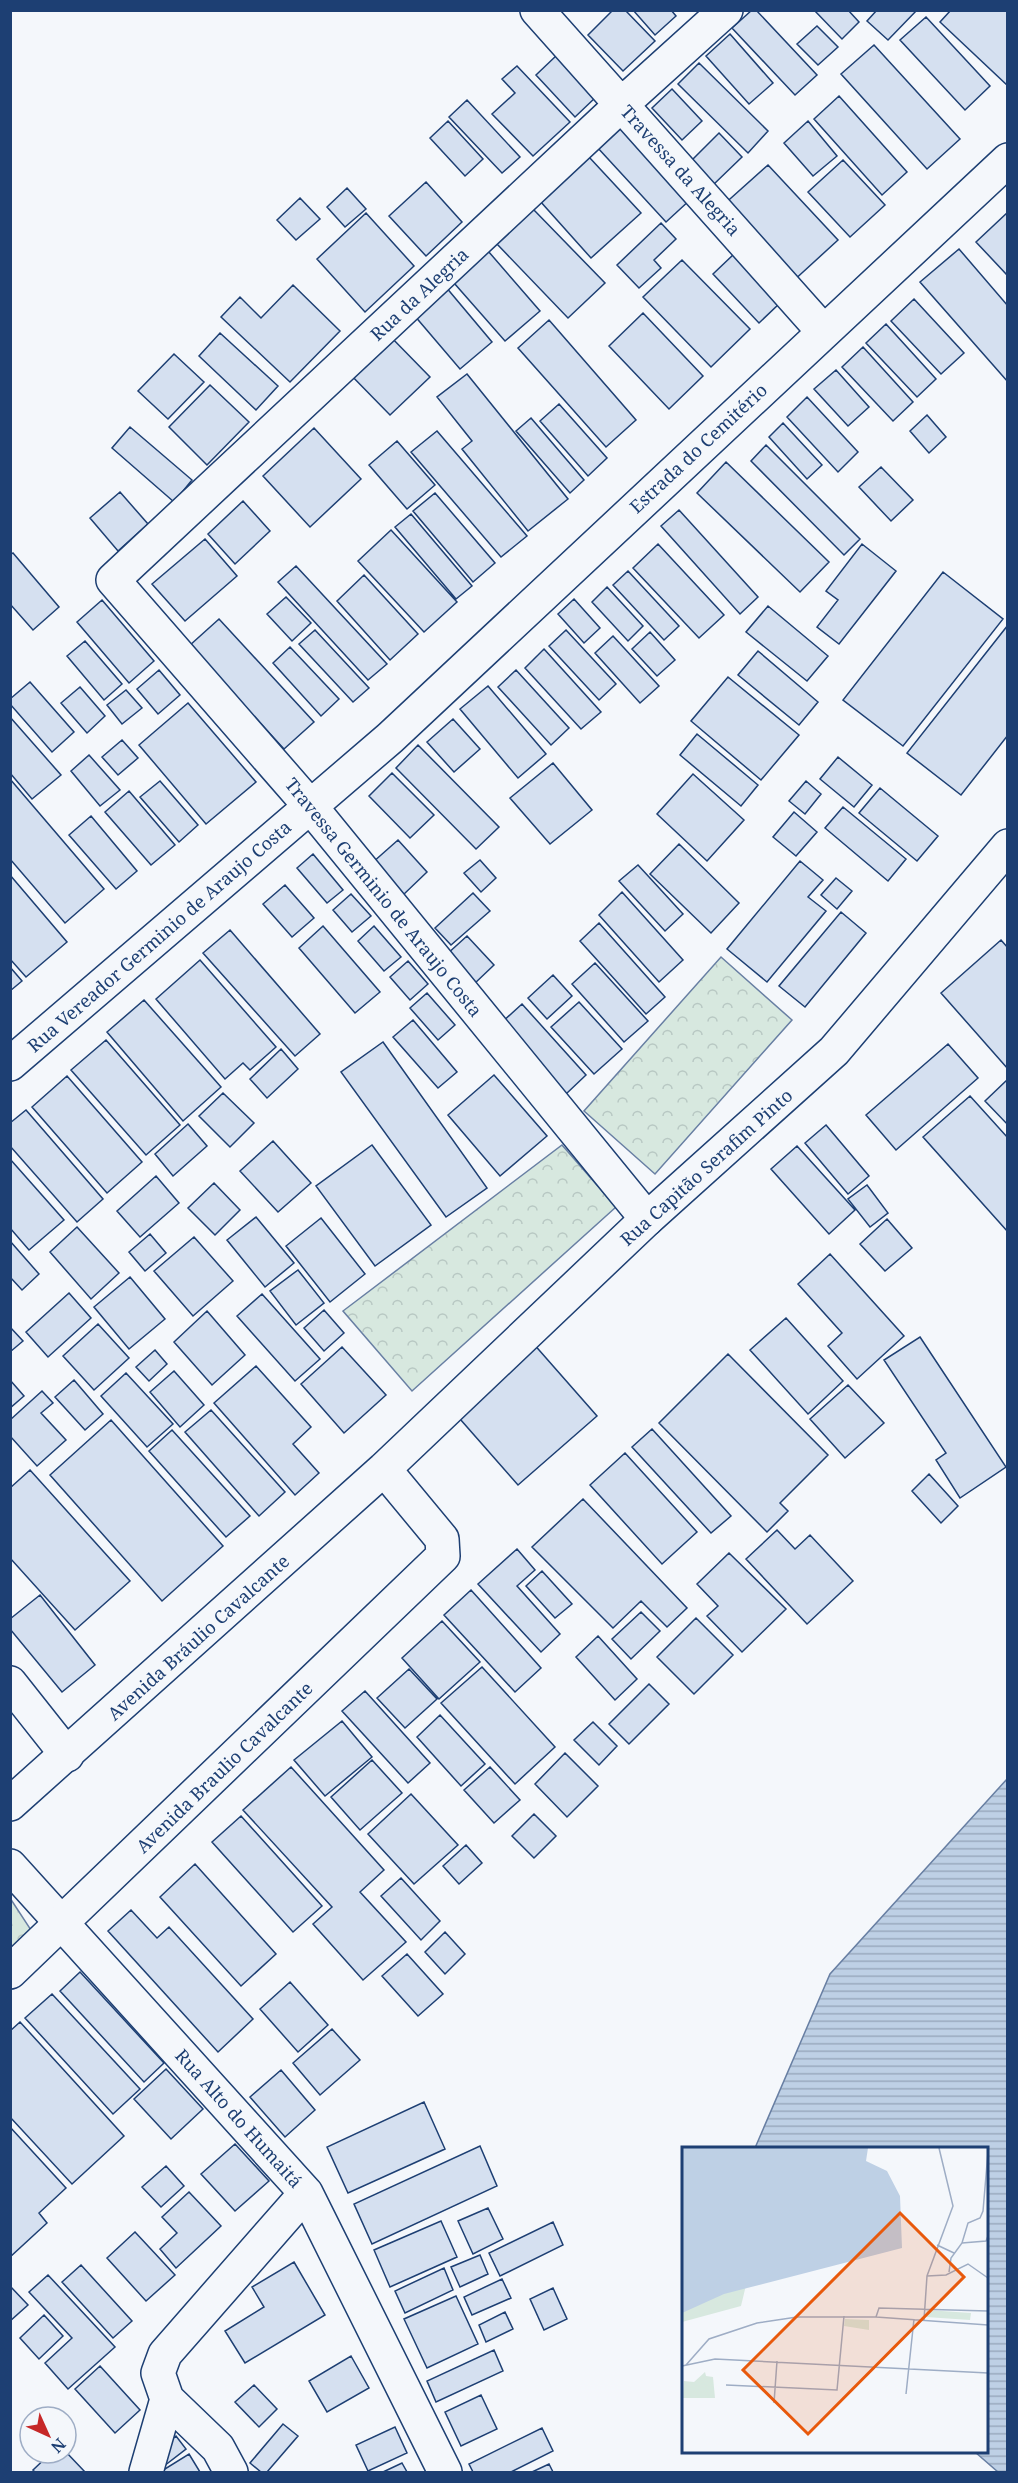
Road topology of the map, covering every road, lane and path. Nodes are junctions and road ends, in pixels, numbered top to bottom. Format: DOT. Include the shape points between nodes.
graph roads {
  1 [pos="537,10"];
  2 [pos="726,10"];
  3 [pos="622,104"];
  4 [pos="1008,160"];
  5 [pos="823,331"];
  6 [pos="113,580"];
  7 [pos="390,738"];
  8 [pos="310,806"];
  9 [pos="1008,846"];
  10 [pos="10,1064"];
  11 [pos="647,1219"];
  12 [pos="384,1469"];
  13 [pos="10,1683"];
  14 [pos="67,1755"];
  15 [pos="10,1804"];
  16 [pos="10,1866"];
  17 [pos="62,1923"];
  18 [pos="10,1972"];
  19 [pos="306,2193"];
  20 [pos="166,2399"];
  21 [pos="146,2472"];
  22 [pos="231,2472"];
  23 [pos="445,2472"];
  1 -- 3 [label="street, Travessa da Alegria"];
  2 -- 3 [label="street, Rua da Alegria"];
  3 -- 5 [label="street, Travessa da Alegria"];
  3 -- 6 [label="street, Rua da Alegria"];
  4 -- 5 [label="street, Estrada do Cemitério"];
  5 -- 7 [label="street, Estrada do Cemitério"];
  6 -- 8 [label="street, Travessa Germinio de Araujo Costa"];
  7 -- 8 [label="street, Rua Vereador Germinio de Araujo Costa"];
  8 -- 10 [label="street, Rua Vereador Germinio de Araujo Costa"];
  8 -- 11 [label="street, Travessa Germinio de Araujo Costa"];
  9 -- 11 [label="street, Rua Capitão Serafim Pinto" via="834,1051"];
  11 -- 12 [label="street, Rua Capitão Serafim Pinto"];
  12 -- 14 [label="street, Avenida Bráulio Cavalcante"];
  12 -- 17 [label="street, Avenida Braulio Cavalcante" via="442,1539 443,1556"];
  13 -- 14 [label="street"];
  14 -- 15 [label="street, Avenida Bráulio Cavalcante"];
  16 -- 17 [label="street, Rua Alto do Humaitá"];
  17 -- 18 [label="street, Avenida Braulio Cavalcante"];
  17 -- 19 [label="street, Rua Alto do Humaitá"];
  19 -- 20 [label="street" via="165,2354 158,2373"];
  19 -- 23 [label="street, Rua Alto do Humaitá"];
  20 -- 21 [label="street"];
  20 -- 22 [label="street" via="218,2448"];
}
